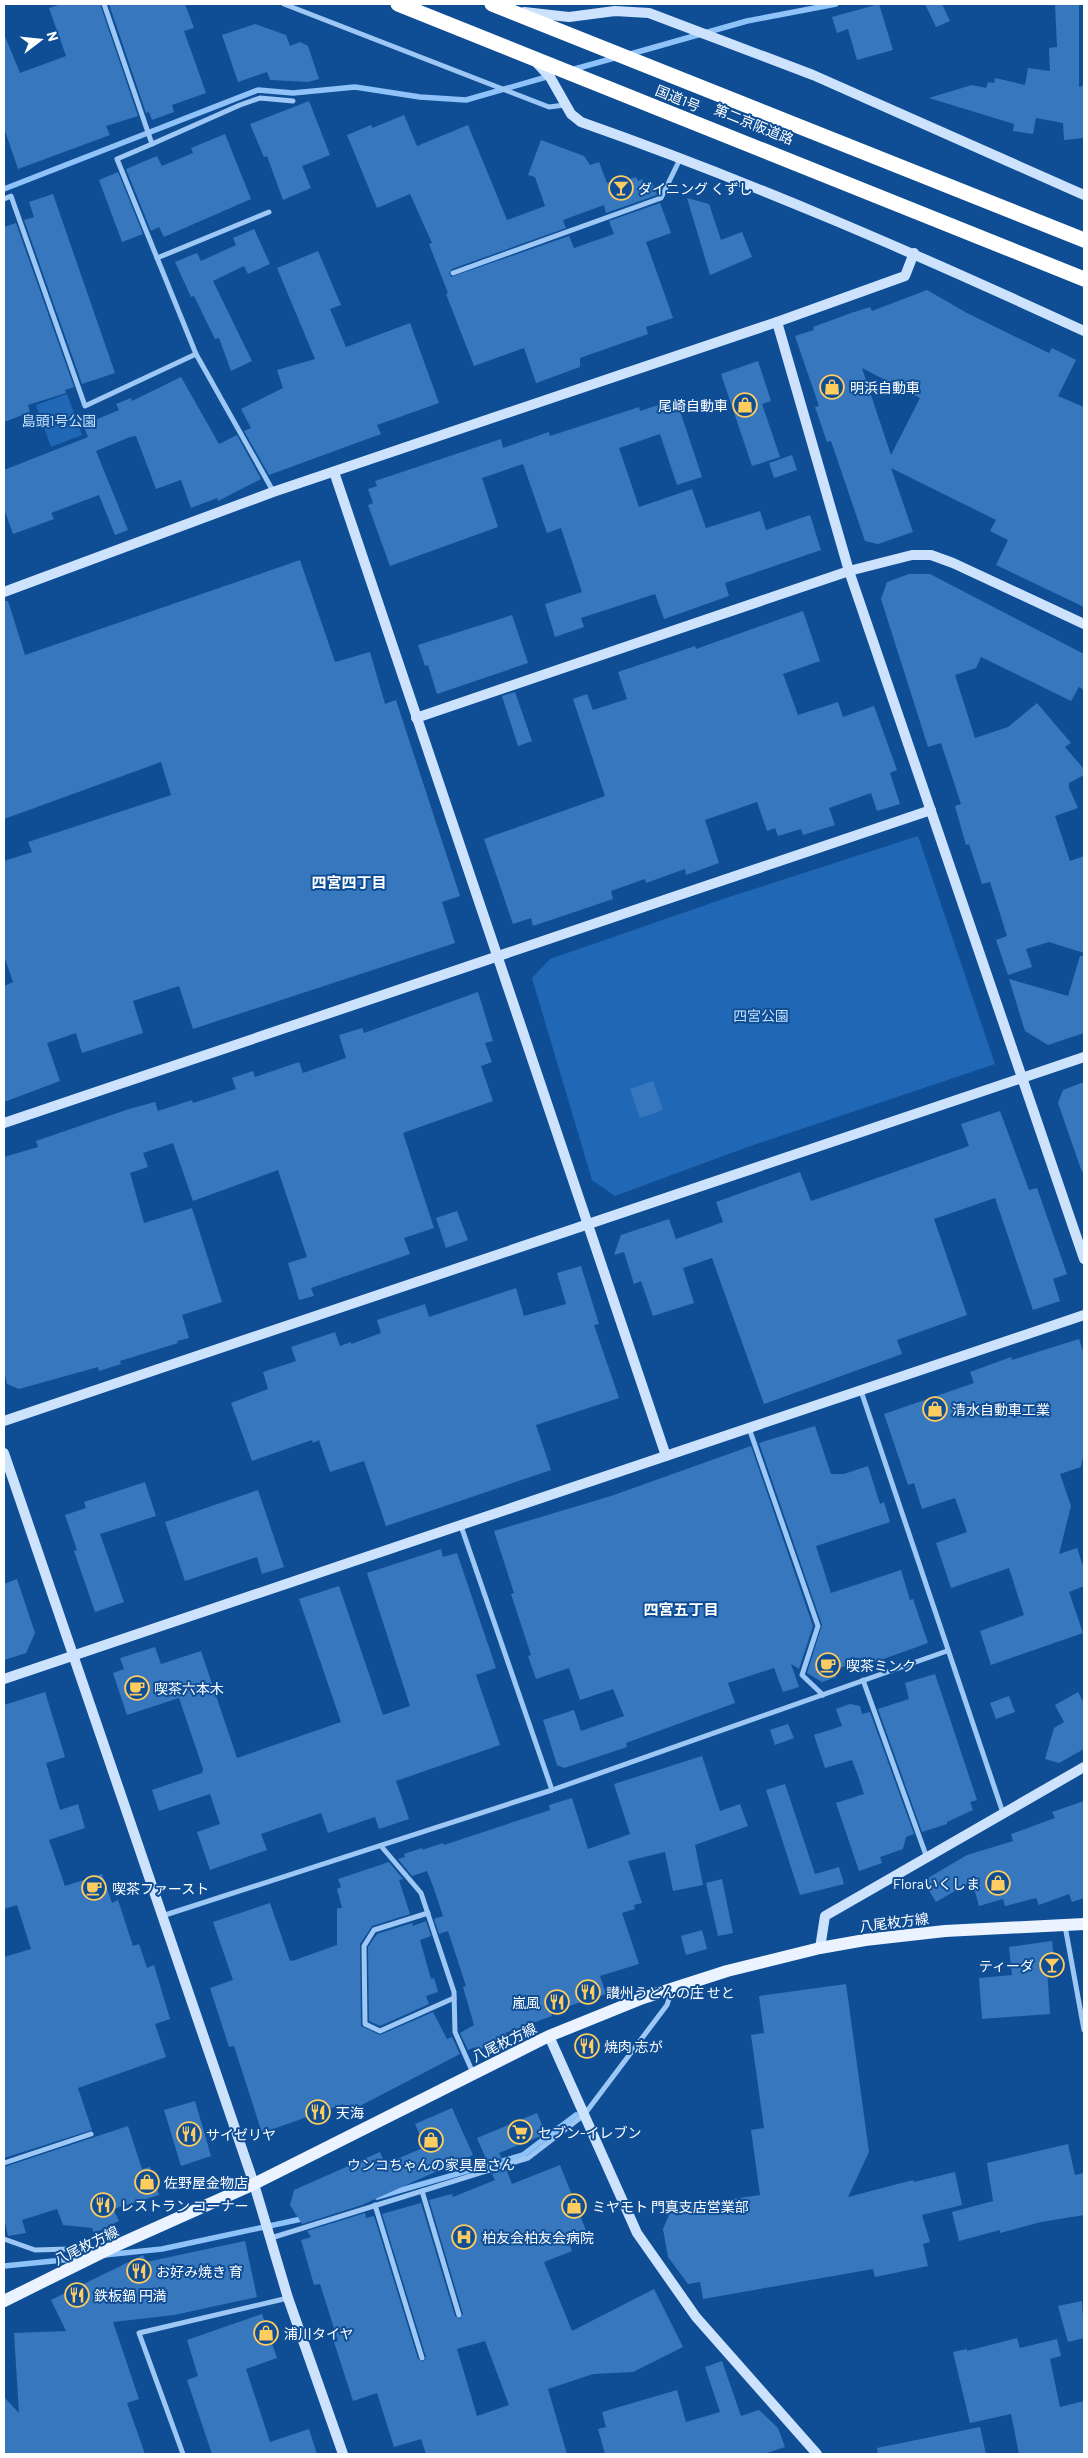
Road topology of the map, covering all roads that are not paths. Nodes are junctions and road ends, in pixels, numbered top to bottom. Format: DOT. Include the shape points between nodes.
graph roads {
  1 [pos="104,4"];
  2 [pos="284,4"];
  3 [pos="398,4"];
  4 [pos="411,4"];
  5 [pos="492,4"];
  6 [pos="504,4"];
  7 [pos="523,12"];
  8 [pos="533,58"];
  9 [pos="293,101"];
  10 [pos="565,105"];
  11 [pos="152,144"];
  12 [pos="681,157"];
  13 [pos="1084,195"];
  14 [pos="4,199"];
  15 [pos="269,212"];
  16 [pos="1084,239"];
  17 [pos="914,253"];
  18 [pos="157,258"];
  19 [pos="454,273"];
  20 [pos="1084,274"];
  21 [pos="1084,280"];
  22 [pos="777,322"];
  23 [pos="1084,331"];
  24 [pos="196,354"];
  25 [pos="334,472"];
  26 [pos="273,492"];
  27 [pos="849,571"];
  28 [pos="4,592"];
  29 [pos="1084,624"];
  30 [pos="416,718"];
  31 [pos="931,810"];
  32 [pos="496,955"];
  33 [pos="1084,1057"];
  34 [pos="1023,1078"];
  35 [pos="4,1123"];
  36 [pos="587,1225"];
  37 [pos="1084,1259"];
  38 [pos="1084,1315"];
  39 [pos="860,1390"];
  40 [pos="4,1421"];
  41 [pos="749,1428"];
  42 [pos="4,1453"];
  43 [pos="666,1456"];
  44 [pos="461,1526"];
  45 [pos="947,1650"];
  46 [pos="72,1656"];
  47 [pos="4,1679"];
  48 [pos="863,1680"];
  49 [pos="823,1694"];
  50 [pos="1084,1767"];
  51 [pos="552,1790"];
  52 [pos="1003,1813"];
  53 [pos="381,1846"];
  54 [pos="926,1858"];
  55 [pos="428,1913"];
  56 [pos="162,1916"];
  57 [pos="1084,1924"];
  58 [pos="1065,1925"];
  59 [pos="820,1948"];
  60 [pos="673,1988"];
  61 [pos="454,1998"];
  62 [pos="1084,2030"];
  63 [pos="549,2036"];
  64 [pos="474,2074"];
  65 [pos="584,2115"];
  66 [pos="91,2134"];
  67 [pos="4,2163"];
  68 [pos="254,2184"];
  69 [pos="422,2191"];
  70 [pos="375,2205"];
  71 [pos="270,2238"];
  72 [pos="4,2239"];
  73 [pos="114,2247"];
  74 [pos="288,2298"];
  75 [pos="4,2301"];
  76 [pos="459,2315"];
  77 [pos="422,2358"];
  78 [pos="183,2454"];
  79 [pos="344,2454"];
  80 [pos="817,2454"];
  1 -- 11 [label="street"];
  2 -- 10 [label="street" via="549,107"];
  3 -- 8 [label="highway, 国道1号"];
  4 -- 20 [label="highway, 第二京阪道路"];
  5 -- 16 [label="highway, 第二京阪道路"];
  6 -- 7 [label="highway, 国道1号"];
  7 -- 13 [label="street" via="570,17 615,11 649,13 814,75"];
  7 -- 16 [label="highway, 国道1号" via="782,114"];
  8 -- 10 [label="street" via="550,77"];
  8 -- 21 [label="highway, 国道1号"];
  9 -- 11 [label="street" via="260,98"];
  10 -- 12 [label="street" via="581,122"];
  11 -- 18 [label="street" via="117,159"];
  12 -- 17 [label="street"];
  12 -- 19 [label="street" via="661,198"];
  14 -- 24 [label="street" via="11,196 85,406"];
  15 -- 18 [label="street"];
  17 -- 22 [label="street" via="905,276"];
  17 -- 23 [label="street"];
  18 -- 24 [label="street"];
  22 -- 25 [label="street"];
  22 -- 27 [label="street"];
  24 -- 26 [label="street"];
  25 -- 26 [label="street"];
  25 -- 30 [label="street"];
  26 -- 28 [label="street"];
  27 -- 29 [label="street" via="912,555 931,555"];
  27 -- 30 [label="street"];
  27 -- 31 [label="street"];
  30 -- 32 [label="street"];
  31 -- 32 [label="street"];
  31 -- 34 [label="street"];
  32 -- 35 [label="street"];
  32 -- 36 [label="street"];
  33 -- 34 [label="street"];
  34 -- 36 [label="street"];
  34 -- 37 [label="street"];
  36 -- 40 [label="street"];
  36 -- 43 [label="street"];
  38 -- 39 [label="street"];
  39 -- 41 [label="street"];
  39 -- 45 [label="street"];
  41 -- 43 [label="street"];
  41 -- 49 [label="street" via="818,1626 802,1675"];
  42 -- 46 [label="street"];
  43 -- 44 [label="street"];
  44 -- 46 [label="street"];
  44 -- 51 [label="street"];
  45 -- 48 [label="street"];
  45 -- 52 [label="street"];
  46 -- 47 [label="street"];
  46 -- 56 [label="street"];
  48 -- 49 [label="street"];
  48 -- 54 [label="street"];
  49 -- 51 [label="street"];
  50 -- 52 [label="street"];
  51 -- 53 [label="street"];
  52 -- 54 [label="street"];
  53 -- 55 [label="street" via="421,1893"];
  53 -- 56 [label="street"];
  54 -- 59 [label="street" via="826,1916"];
  55 -- 61 [label="street"];
  55 -- 61 [label="street" via="374,1930 364,1946 366,2024 380,2031"];
  56 -- 68 [label="street"];
  57 -- 58 [label="main road, 八尾枚方線"];
  58 -- 59 [label="main road, 八尾枚方線" via="945,1930"];
  58 -- 62 [label="street"];
  59 -- 60 [label="main road, 八尾枚方線"];
  60 -- 63 [label="main road, 八尾枚方線"];
  60 -- 65 [label="street" via="667,2005"];
  61 -- 64 [label="street" via="455,2032"];
  63 -- 64 [label="main road, 八尾枚方線"];
  63 -- 65 [label="street"];
  64 -- 68 [label="main road, 八尾枚方線"];
  65 -- 69 [label="street" via="528,2158"];
  65 -- 80 [label="street" via="637,2233 696,2317"];
  66 -- 67 [label="street"];
  68 -- 71 [label="street"];
  68 -- 73 [label="main road, 八尾枚方線"];
  69 -- 70 [label="street"];
  69 -- 76 [label="street"];
  70 -- 71 [label="street"];
  70 -- 77 [label="street"];
  71 -- 74 [label="street"];
  72 -- 73 [label="street" via="35,2250"];
  73 -- 75 [label="main road, 八尾枚方線"];
  74 -- 78 [label="street" via="139,2333"];
  74 -- 79 [label="street"];
}
